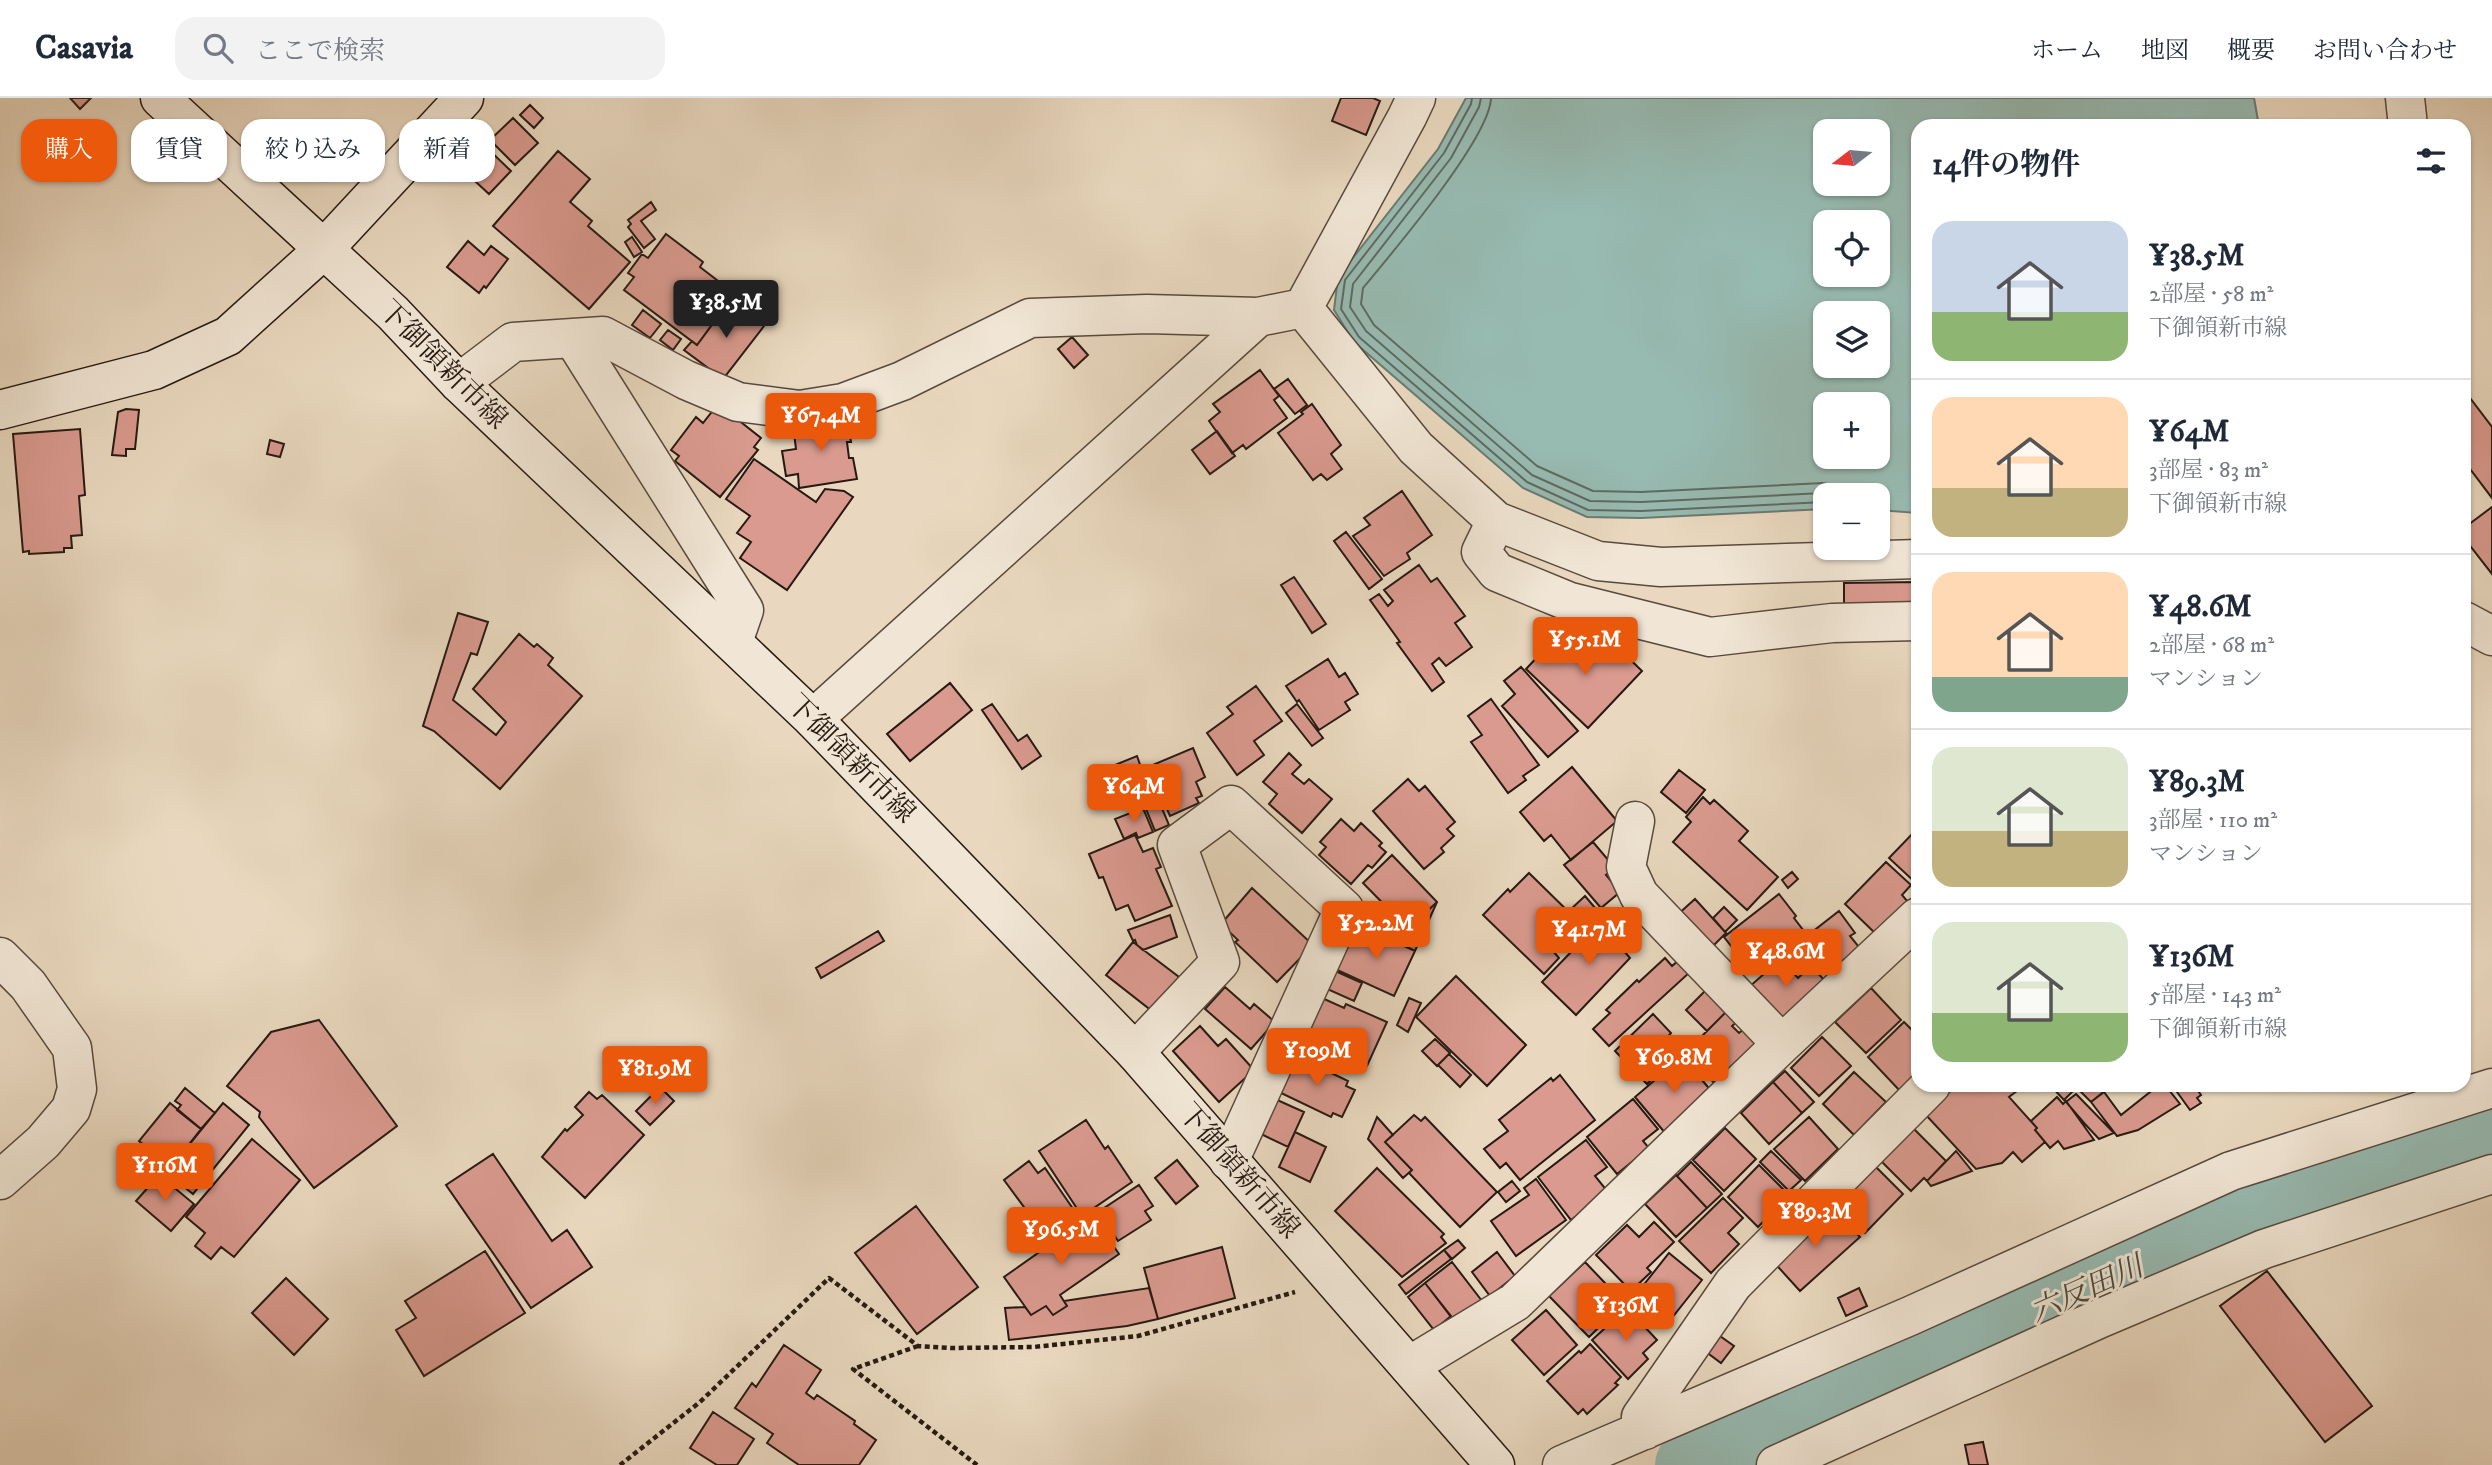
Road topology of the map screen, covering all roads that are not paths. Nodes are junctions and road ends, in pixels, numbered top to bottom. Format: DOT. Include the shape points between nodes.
graph roads {
  1 [pos="160,98"];
  2 [pos="464,98"];
  3 [pos="1416,98"];
  4 [pos="2405,98"];
  5 [pos="2407,119"];
  6 [pos="323,250"];
  7 [pos="1303,308"];
  8 [pos="1258,317"];
  9 [pos="573,338"];
  10 [pos="459,383"];
  11 [pos="0,410"];
  12 [pos="1496,520"];
  13 [pos="1911,559"];
  14 [pos="1911,621"];
  15 [pos="733,642"];
  16 [pos="813,719"];
  17 [pos="1634,821"];
  18 [pos="1911,924"];
  19 [pos="0,957"];
  20 [pos="1782,1044"];
  21 [pos="1135,1052"];
  22 [pos="2492,1088"];
  23 [pos="1924,1092"];
  24 [pos="1230,1161"];
  25 [pos="2492,1174"];
  26 [pos="0,1180"];
  27 [pos="1409,1366"];
  28 [pos="1645,1430"];
  29 [pos="1495,1465"];
  30 [pos="1562,1465"];
  31 [pos="1776,1465"];
  1 -- 6 [label="street, 下御領新市線"];
  2 -- 6 [label="street"];
  3 -- 7 [label="street"];
  4 -- 5 [label="street"];
  6 -- 10 [label="street, 下御領新市線" via="393,313"];
  6 -- 11 [label="street" via="228,336 154,370"];
  7 -- 8 [label="street"];
  7 -- 12 [label="street" via="1416,448"];
  8 -- 9 [label="street" via="1030,318 902,381 843,403 800,410 738,402 603,336"];
  8 -- 16 [label="street"];
  9 -- 10 [label="street" via="513,342"];
  9 -- 15 [label="street" via="744,610"];
  10 -- 15 [label="street, 下御領新市線"];
  12 -- 13 [label="street" via="1598,561 1661,566"];
  12 -- 14 [label="street" via="1481,552 1497,572 1570,601 1710,637 1832,623"];
  15 -- 16 [label="street, 下御領新市線"];
  16 -- 21 [label="street, 下御領新市線"];
  17 -- 20 [label="street" via="1626,867 1639,895"];
  18 -- 20 [label="street"];
  19 -- 26 [label="street" via="28,985 72,1048 77,1088 71,1109 43,1142"];
  20 -- 27 [label="street" via="1516,1302"];
  21 -- 24 [label="street, 下御領新市線"];
  21 -- 24 [label="street" via="1220,962 1177,845 1231,805 1344,908"];
  22 -- 28 [label="street" via="2231,1171"];
  23 -- 28 [label="street" via="1732,1284 1641,1417"];
  24 -- 27 [label="street, 下御領新市線"];
  25 -- 31 [label="street" via="2264,1249"];
  27 -- 29 [label="street, 下御領新市線"];
  28 -- 30 [label="street"];
}
